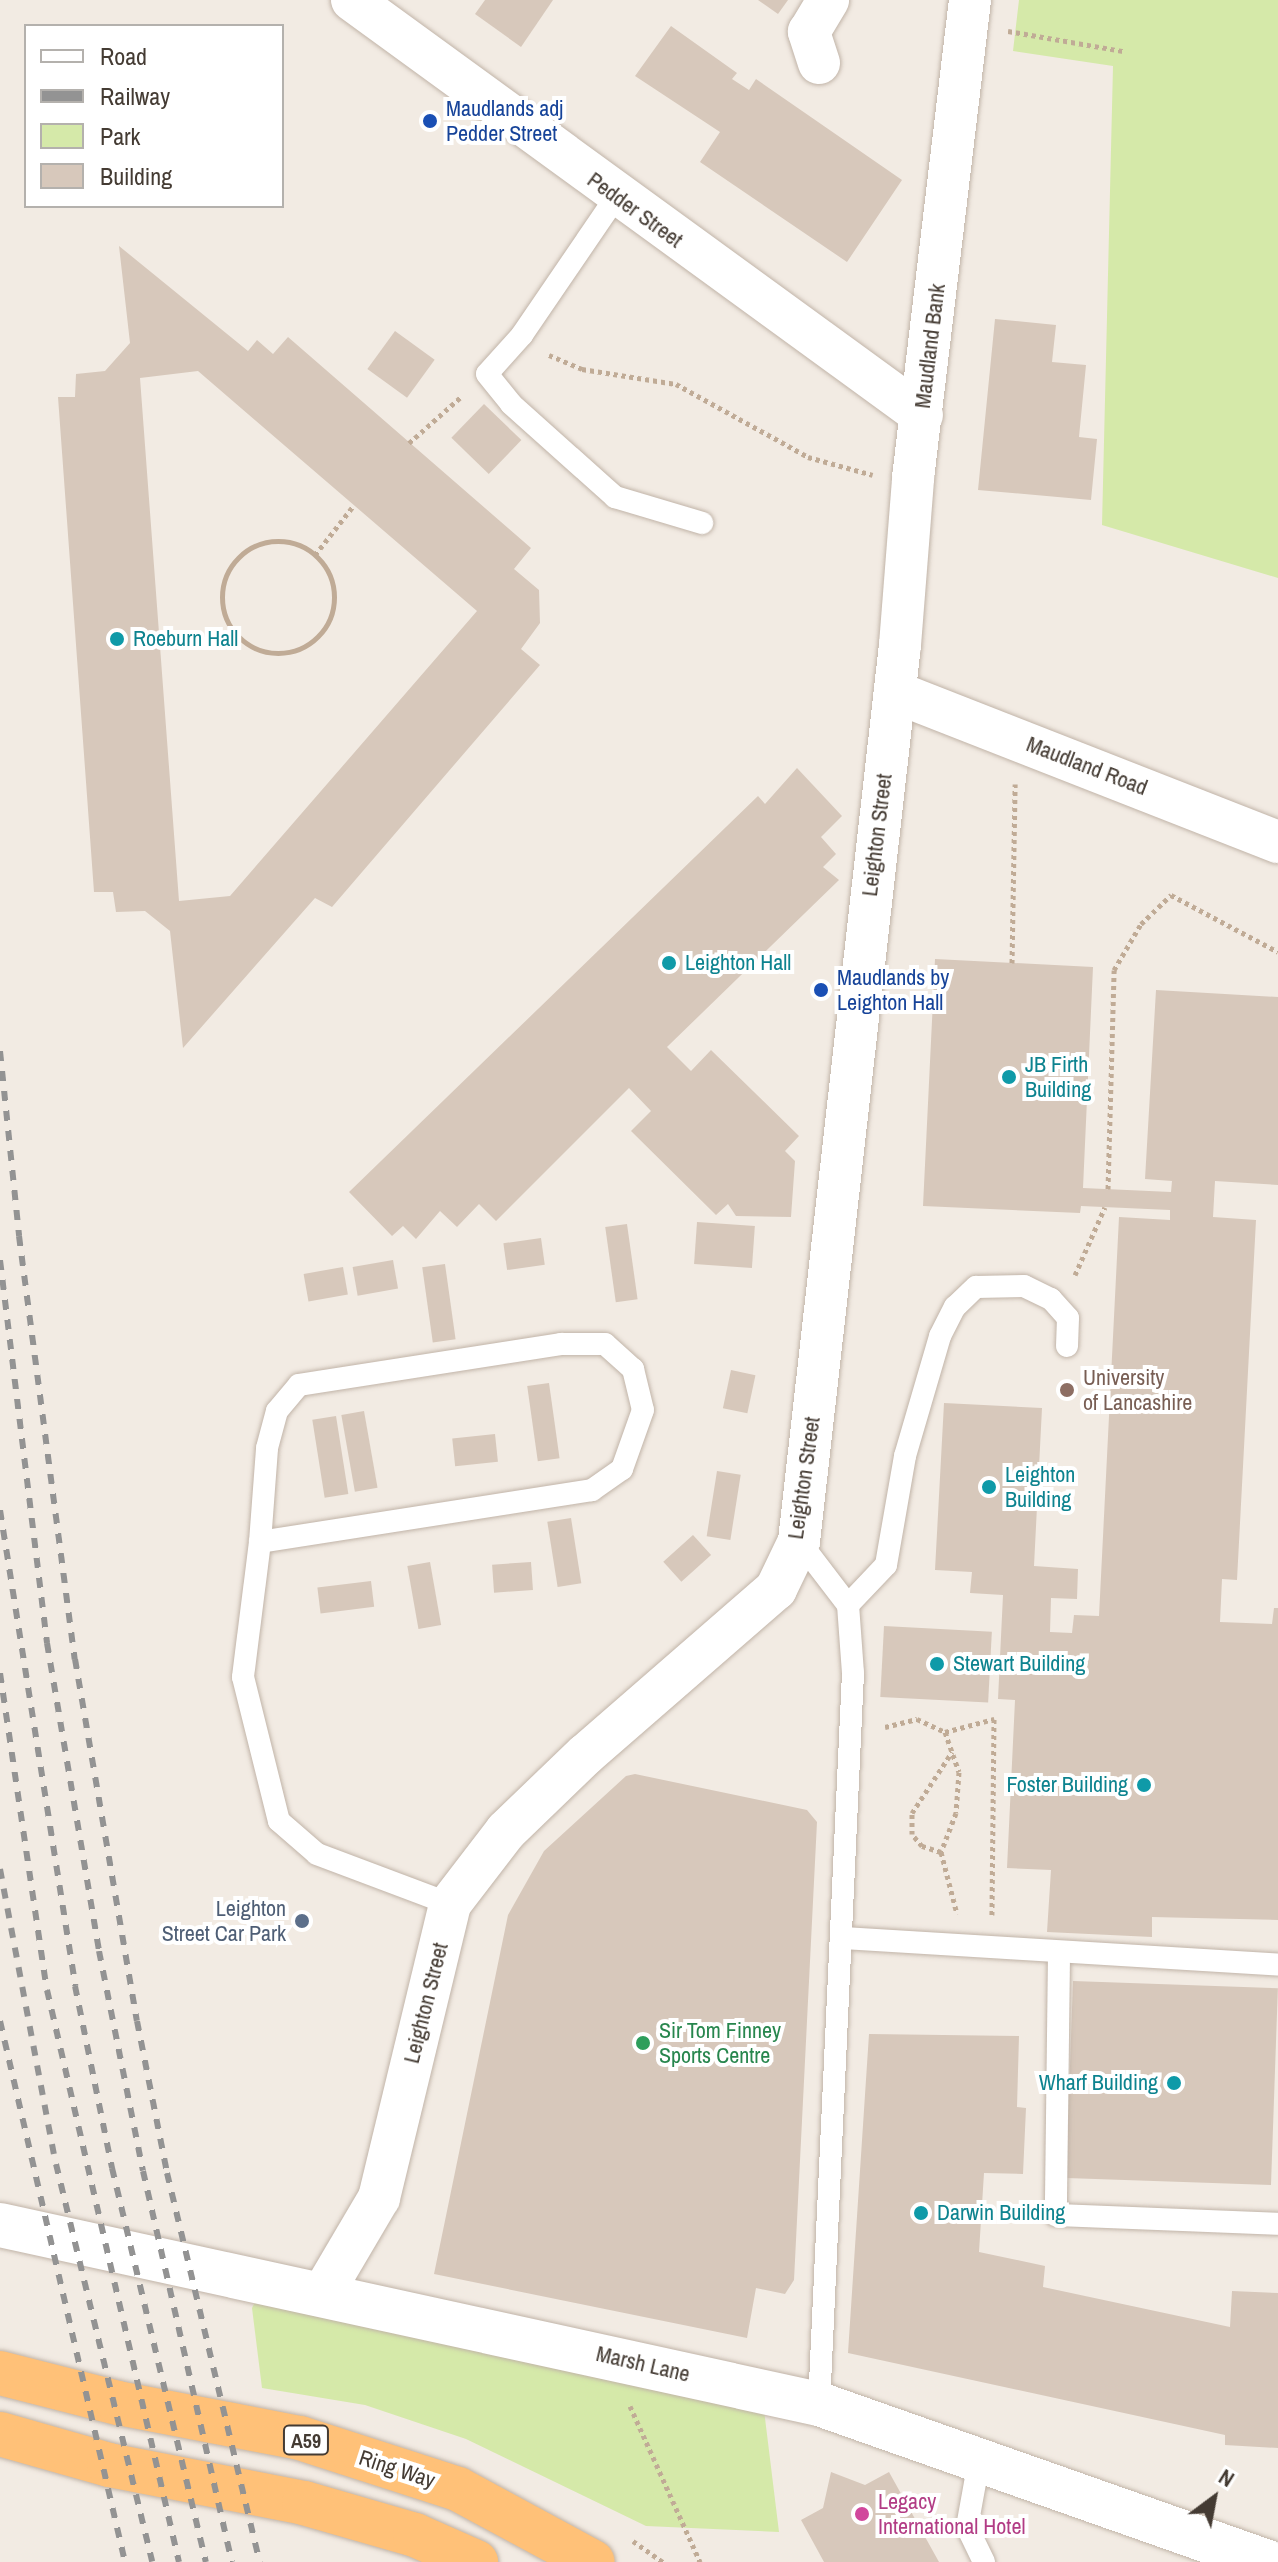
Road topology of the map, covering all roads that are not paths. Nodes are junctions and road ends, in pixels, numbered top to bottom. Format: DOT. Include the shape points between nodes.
graph roads {
  1 [pos="828,0"];
  2 [pos="371,5"];
  3 [pos="969,12"];
  4 [pos="819,63"];
  5 [pos="616,197"];
  6 [pos="922,415"];
  7 [pos="702,523"];
  8 [pos="894,696"];
  9 [pos="1278,842"];
  10 [pos="1067,1346"];
  11 [pos="799,1541"];
  12 [pos="260,1542"];
  13 [pos="848,1605"];
  14 [pos="450,1904"];
  15 [pos="842,1938"];
  16 [pos="1059,1954"];
  17 [pos="1278,1965"];
  18 [pos="1278,2224"];
  19 [pos="0,2225"];
  20 [pos="323,2293"];
  21 [pos="0,2373"];
  22 [pos="819,2404"];
  23 [pos="0,2434"];
  24 [pos="979,2461"];
  25 [pos="476,2562"];
  26 [pos="593,2562"];
  27 [pos="984,2562"];
  28 [pos="1268,2562"];
  1 -- 4 [label="street" via="809,32"];
  2 -- 5 [label="street, Pedder Street"];
  3 -- 6 [label="street, Maudland Bank"];
  5 -- 6 [label="street, Pedder Street"];
  5 -- 7 [label="lane" via="522,335 487,374 511,404 615,497"];
  6 -- 8 [label="street, Maudland Bank"];
  8 -- 9 [label="street, Maudland Road"];
  8 -- 11 [label="street, Leighton Street"];
  10 -- 13 [label="lane" via="1068,1318 1024,1286 976,1287 955,1307 940,1336 905,1456 886,1565"];
  11 -- 13 [label="lane"];
  11 -- 14 [label="street, Leighton Street" via="776,1589 506,1831"];
  12 -- 12 [label="lane" via="267,1448 277,1411 299,1385 561,1344 605,1344 633,1369 643,1410 633,1444 622,1469 592,1490"];
  12 -- 14 [label="lane" via="243,1677 279,1821 317,1854"];
  13 -- 15 [label="lane" via="853,1673"];
  14 -- 20 [label="street, Leighton Street" via="379,2198"];
  15 -- 16 [label="lane"];
  15 -- 22 [label="lane"];
  16 -- 17 [label="lane"];
  16 -- 18 [label="lane" via="1056,2215"];
  19 -- 20 [label="street, Marsh Lane"];
  20 -- 22 [label="street, Marsh Lane"];
  21 -- 26 [label="highway, Ring Way / A59" via="118,2403 300,2438 444,2484"];
  22 -- 24 [label="street, Marsh Lane"];
  23 -- 25 [label="highway" via="109,2465 304,2503 415,2535"];
  24 -- 27 [label="lane" via="967,2527"];
  24 -- 28 [label="street, Marsh Lane"];
}
